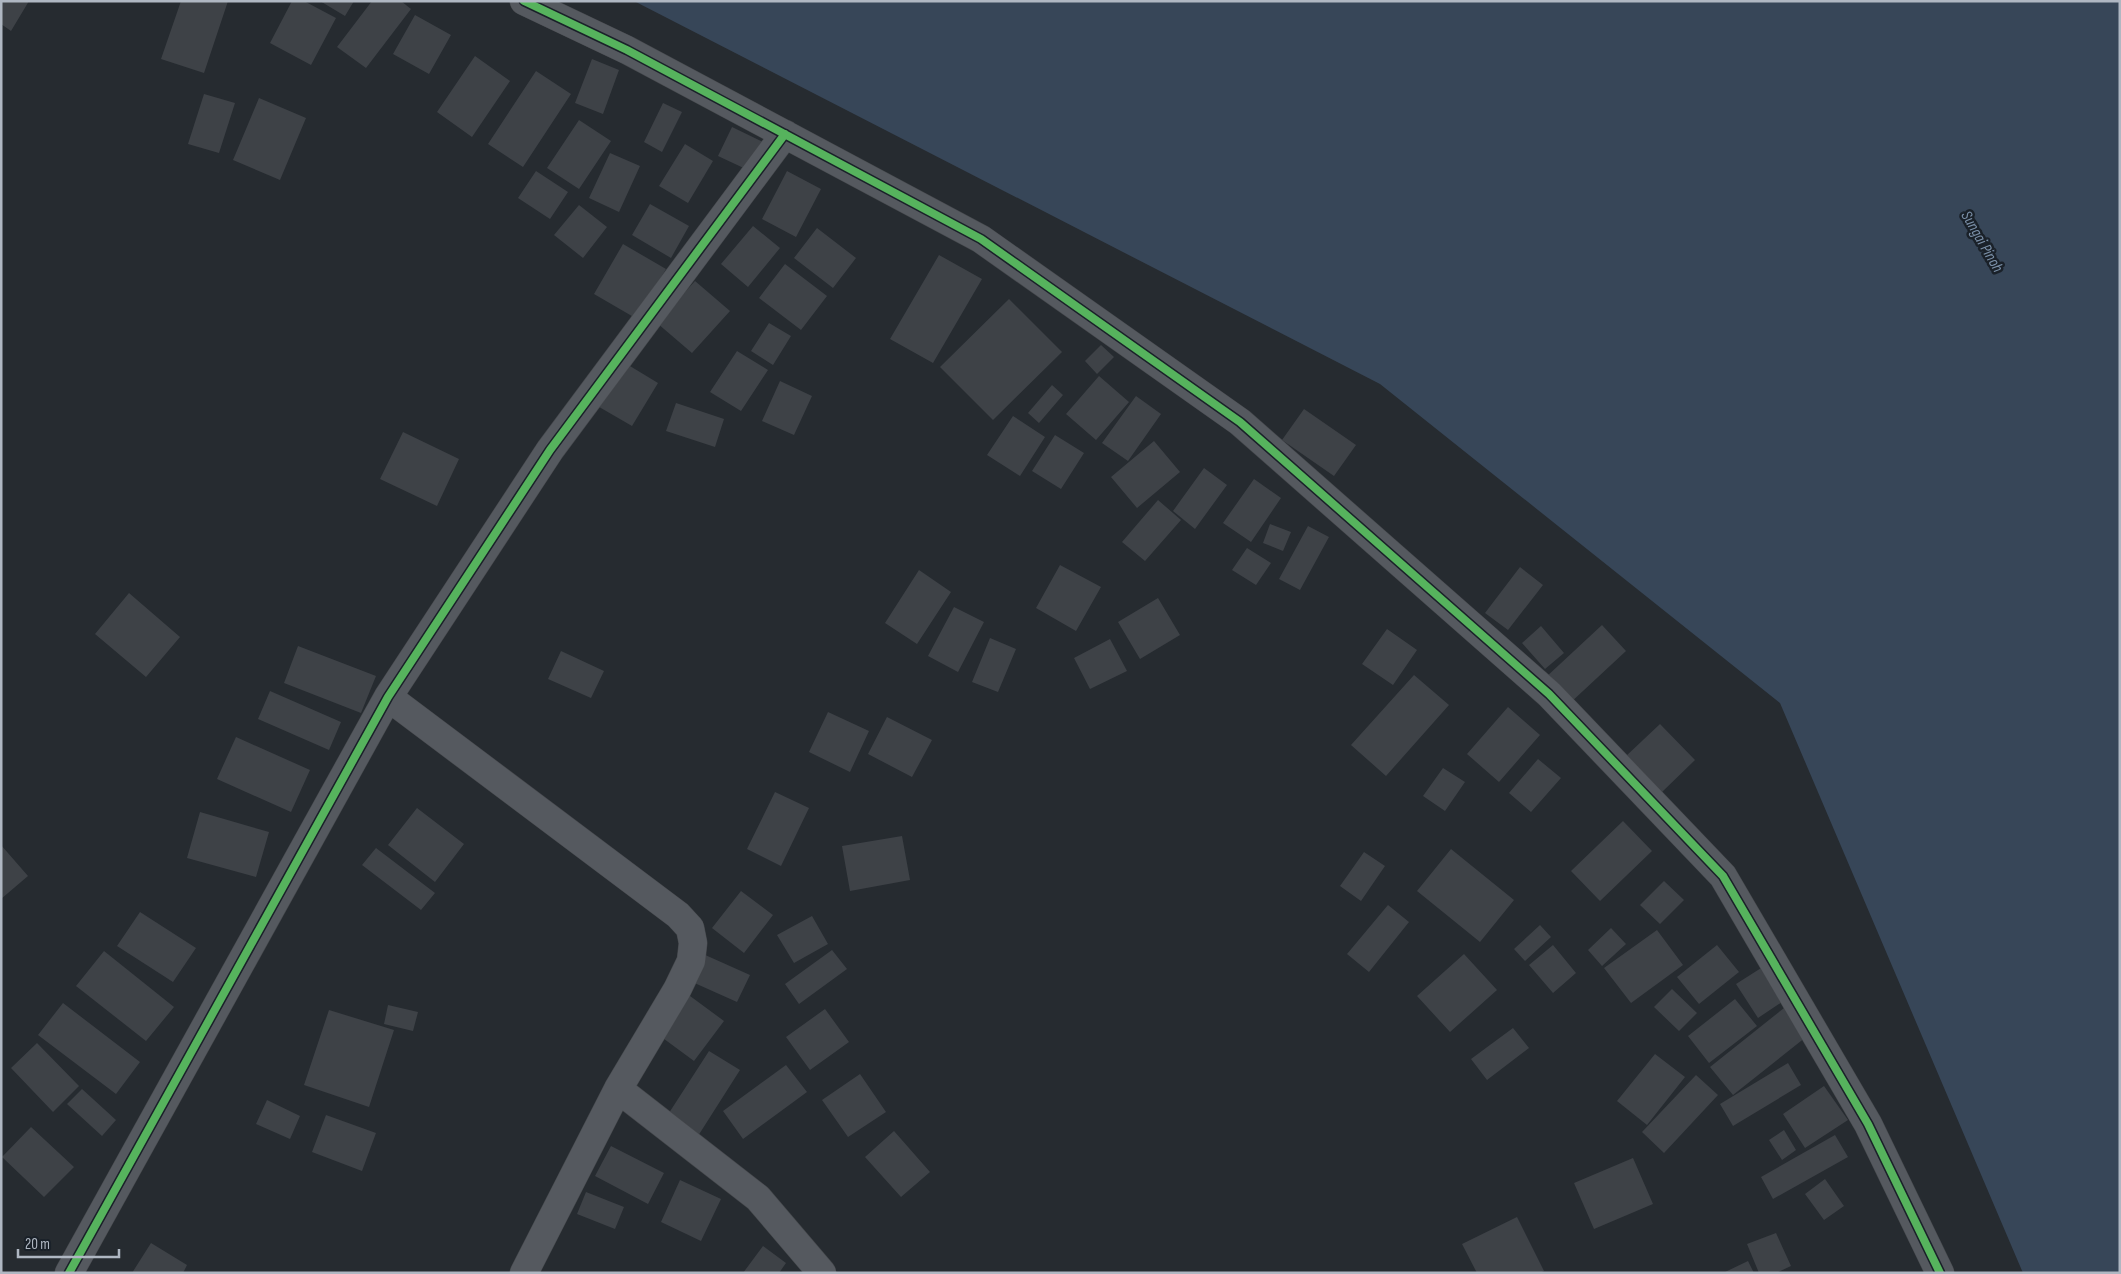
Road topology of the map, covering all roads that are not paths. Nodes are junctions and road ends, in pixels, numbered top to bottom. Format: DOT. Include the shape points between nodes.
graph roads {
  1 [pos="524,1"];
  2 [pos="785,134"];
  3 [pos="388,697"];
  4 [pos="618,1089"];
  5 [pos="1934,1270"];
  6 [pos="69,1273"];
  7 [pos="524,1273"];
  8 [pos="822,1273"];
  1 -- 2 [label="street" via="627,50"];
  2 -- 3 [label="street" via="550,450"];
  2 -- 5 [label="street" via="981,238 1240,422 1549,694 1723,876 1868,1124"];
  3 -- 4 [label="street" via="678,915 690,928 693,943 691,961 678,990"];
  3 -- 6 [label="street"];
  4 -- 7 [label="street"];
  4 -- 8 [label="street" via="758,1198"];
}
